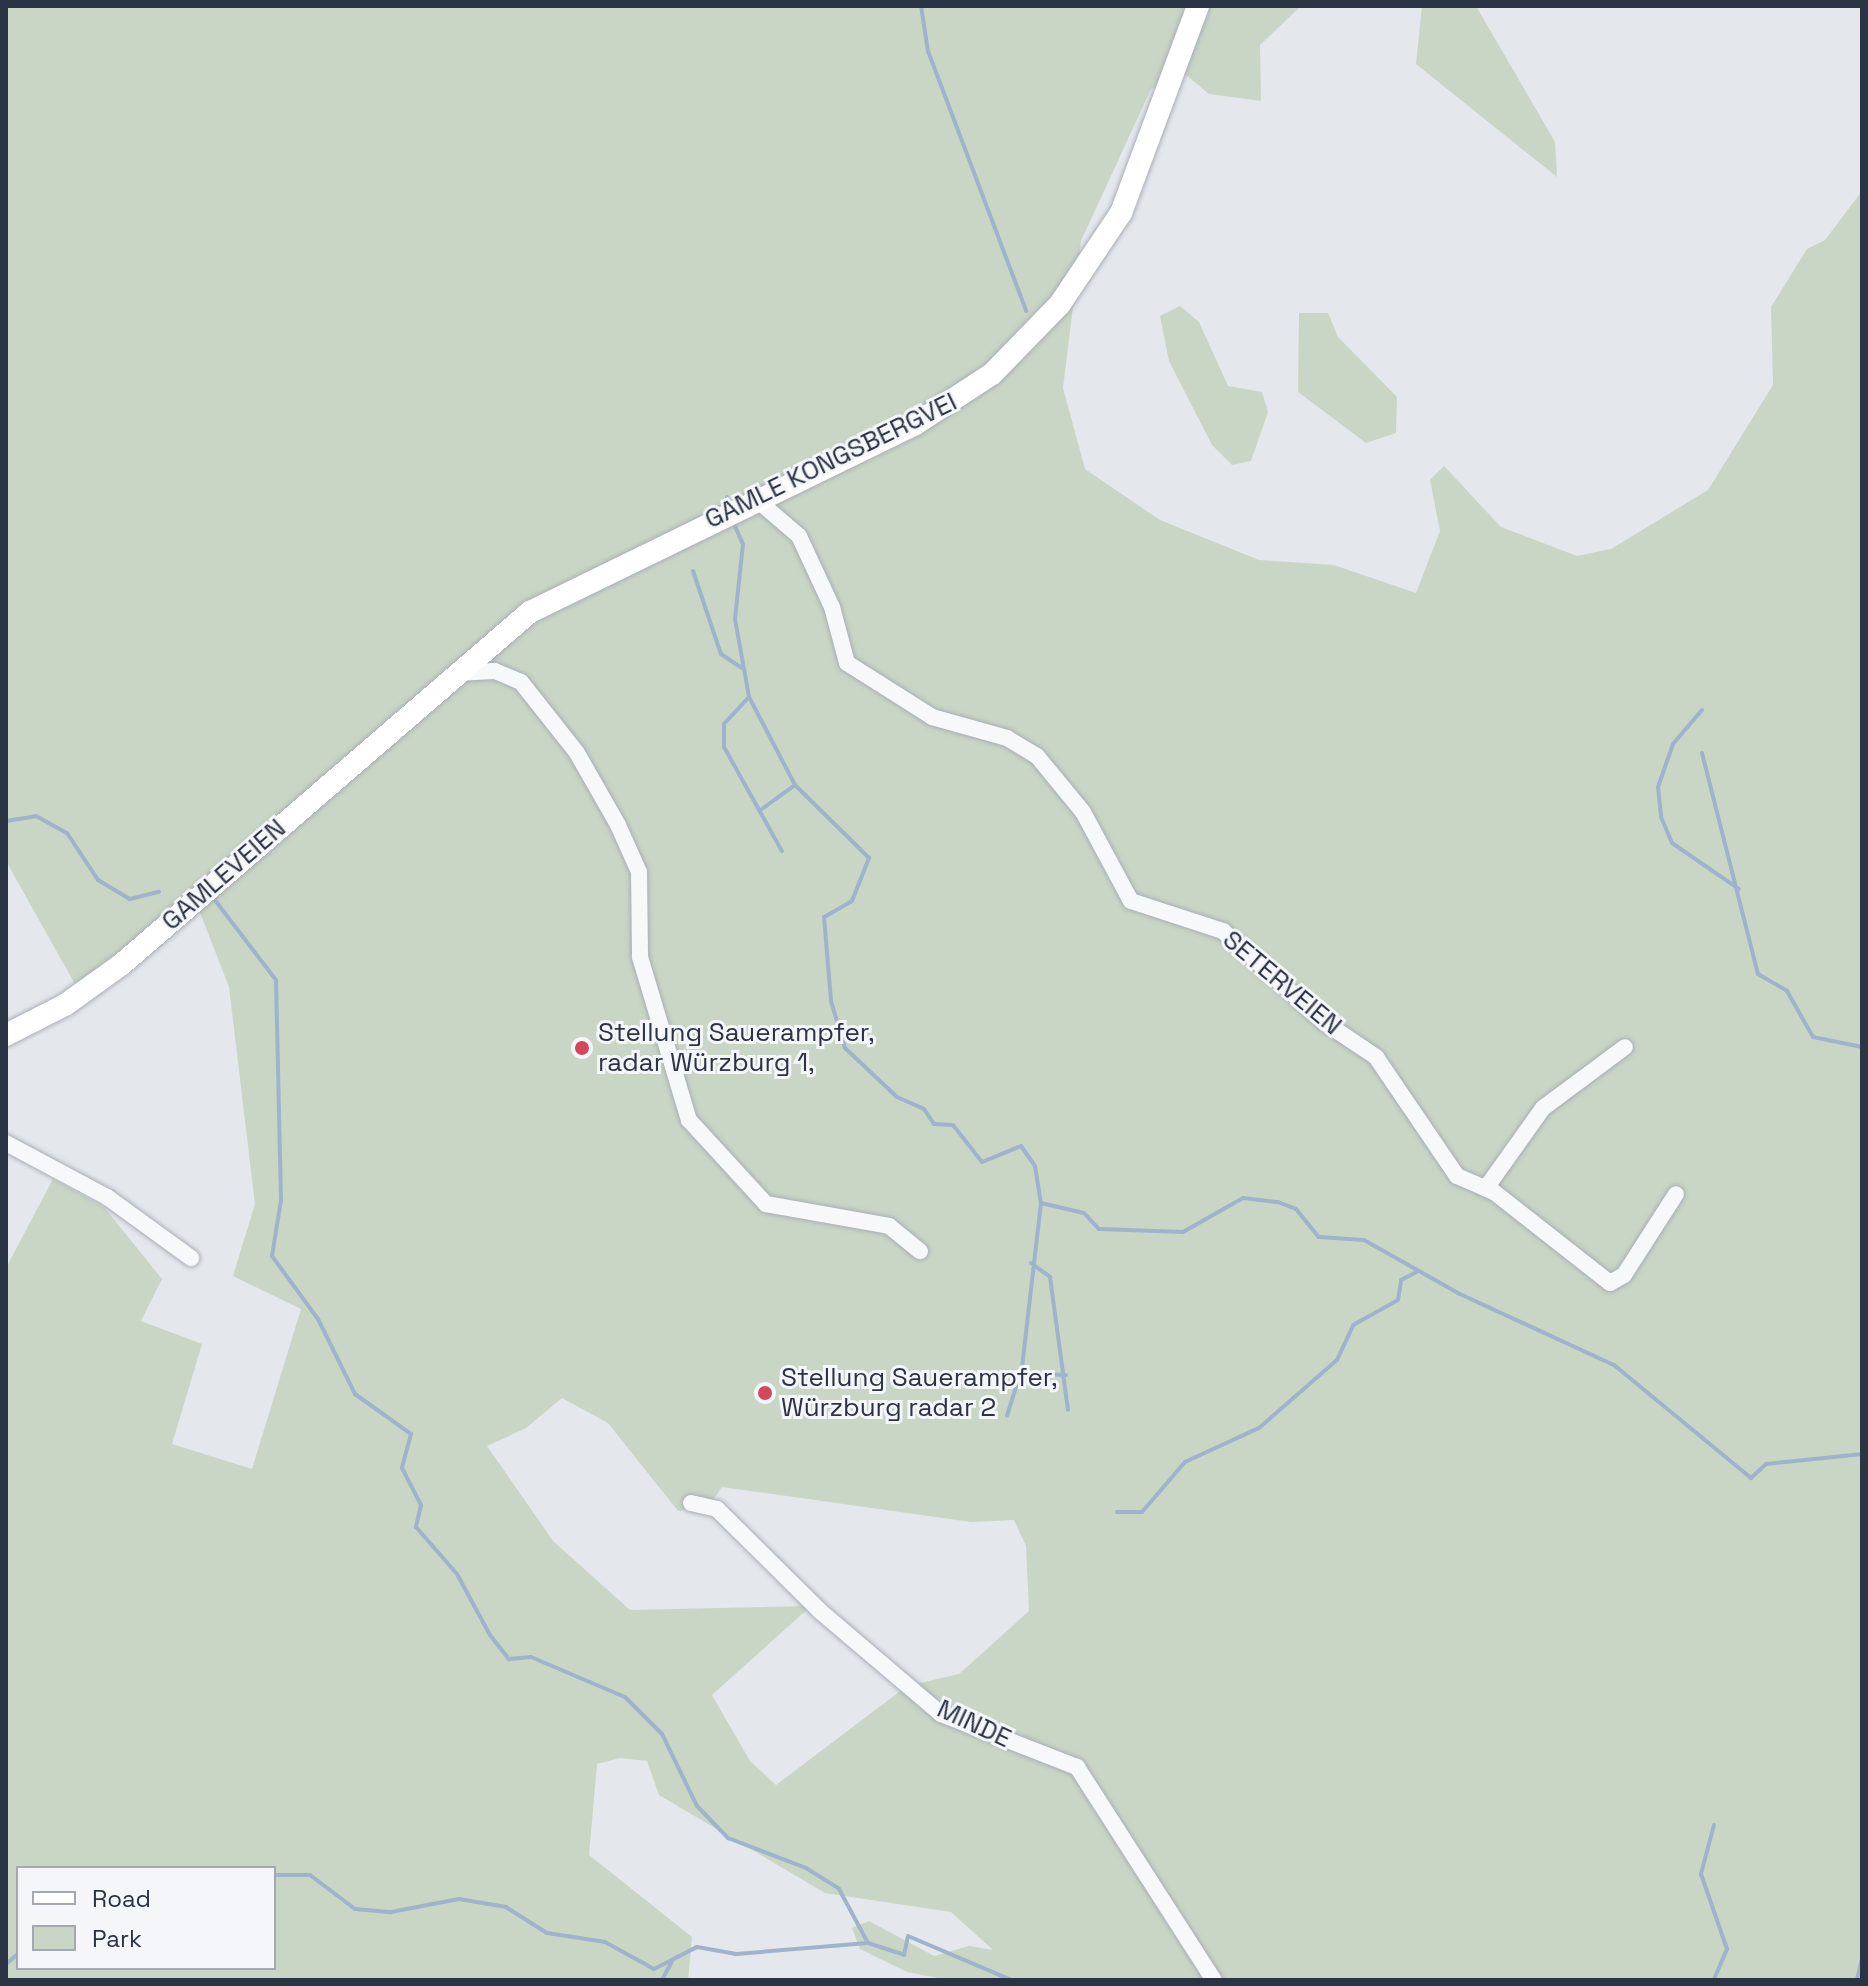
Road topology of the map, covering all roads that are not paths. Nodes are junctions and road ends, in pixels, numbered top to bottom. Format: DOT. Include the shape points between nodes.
graph roads {
  1 [pos="1198,6"];
  2 [pos="757,500"];
  3 [pos="455,673"];
  4 [pos="429,696"];
  5 [pos="6,1035"];
  6 [pos="1625,1047"];
  7 [pos="6,1143"];
  8 [pos="1486,1188"];
  9 [pos="1676,1194"];
  10 [pos="920,1251"];
  11 [pos="191,1258"];
  12 [pos="691,1503"];
  13 [pos="1214,1980"];
  1 -- 2 [label="main road, GAMLE KONGSBERGVEI" via="1132,193 1045,322 944,408"];
  2 -- 3 [label="main road, GAMLE KONGSBERGVEI" via="538,607"];
  2 -- 8 [label="street, SETERVEIEN" via="799,536 832,607 847,663 932,717 1007,738 1037,756 1083,812 1131,901 1235,939 1324,1022 1376,1057 1424,1121 1446,1166"];
  3 -- 4 [label="main road, GAMLE KONGSBERGVEI"];
  3 -- 10 [label="street" via="495,671 521,682 577,753 618,825 639,872 640,957 689,1120 766,1204 889,1226"];
  4 -- 5 [label="main road, GAMLEVEIEN" via="111,972"];
  6 -- 8 [label="street" via="1543,1108"];
  7 -- 11 [label="street" via="107,1197"];
  8 -- 9 [label="street, SETERVEIEN" via="1610,1283 1624,1275"];
  12 -- 13 [label="street, MINDE" via="717,1509 828,1619 941,1714 1077,1767"];
}
